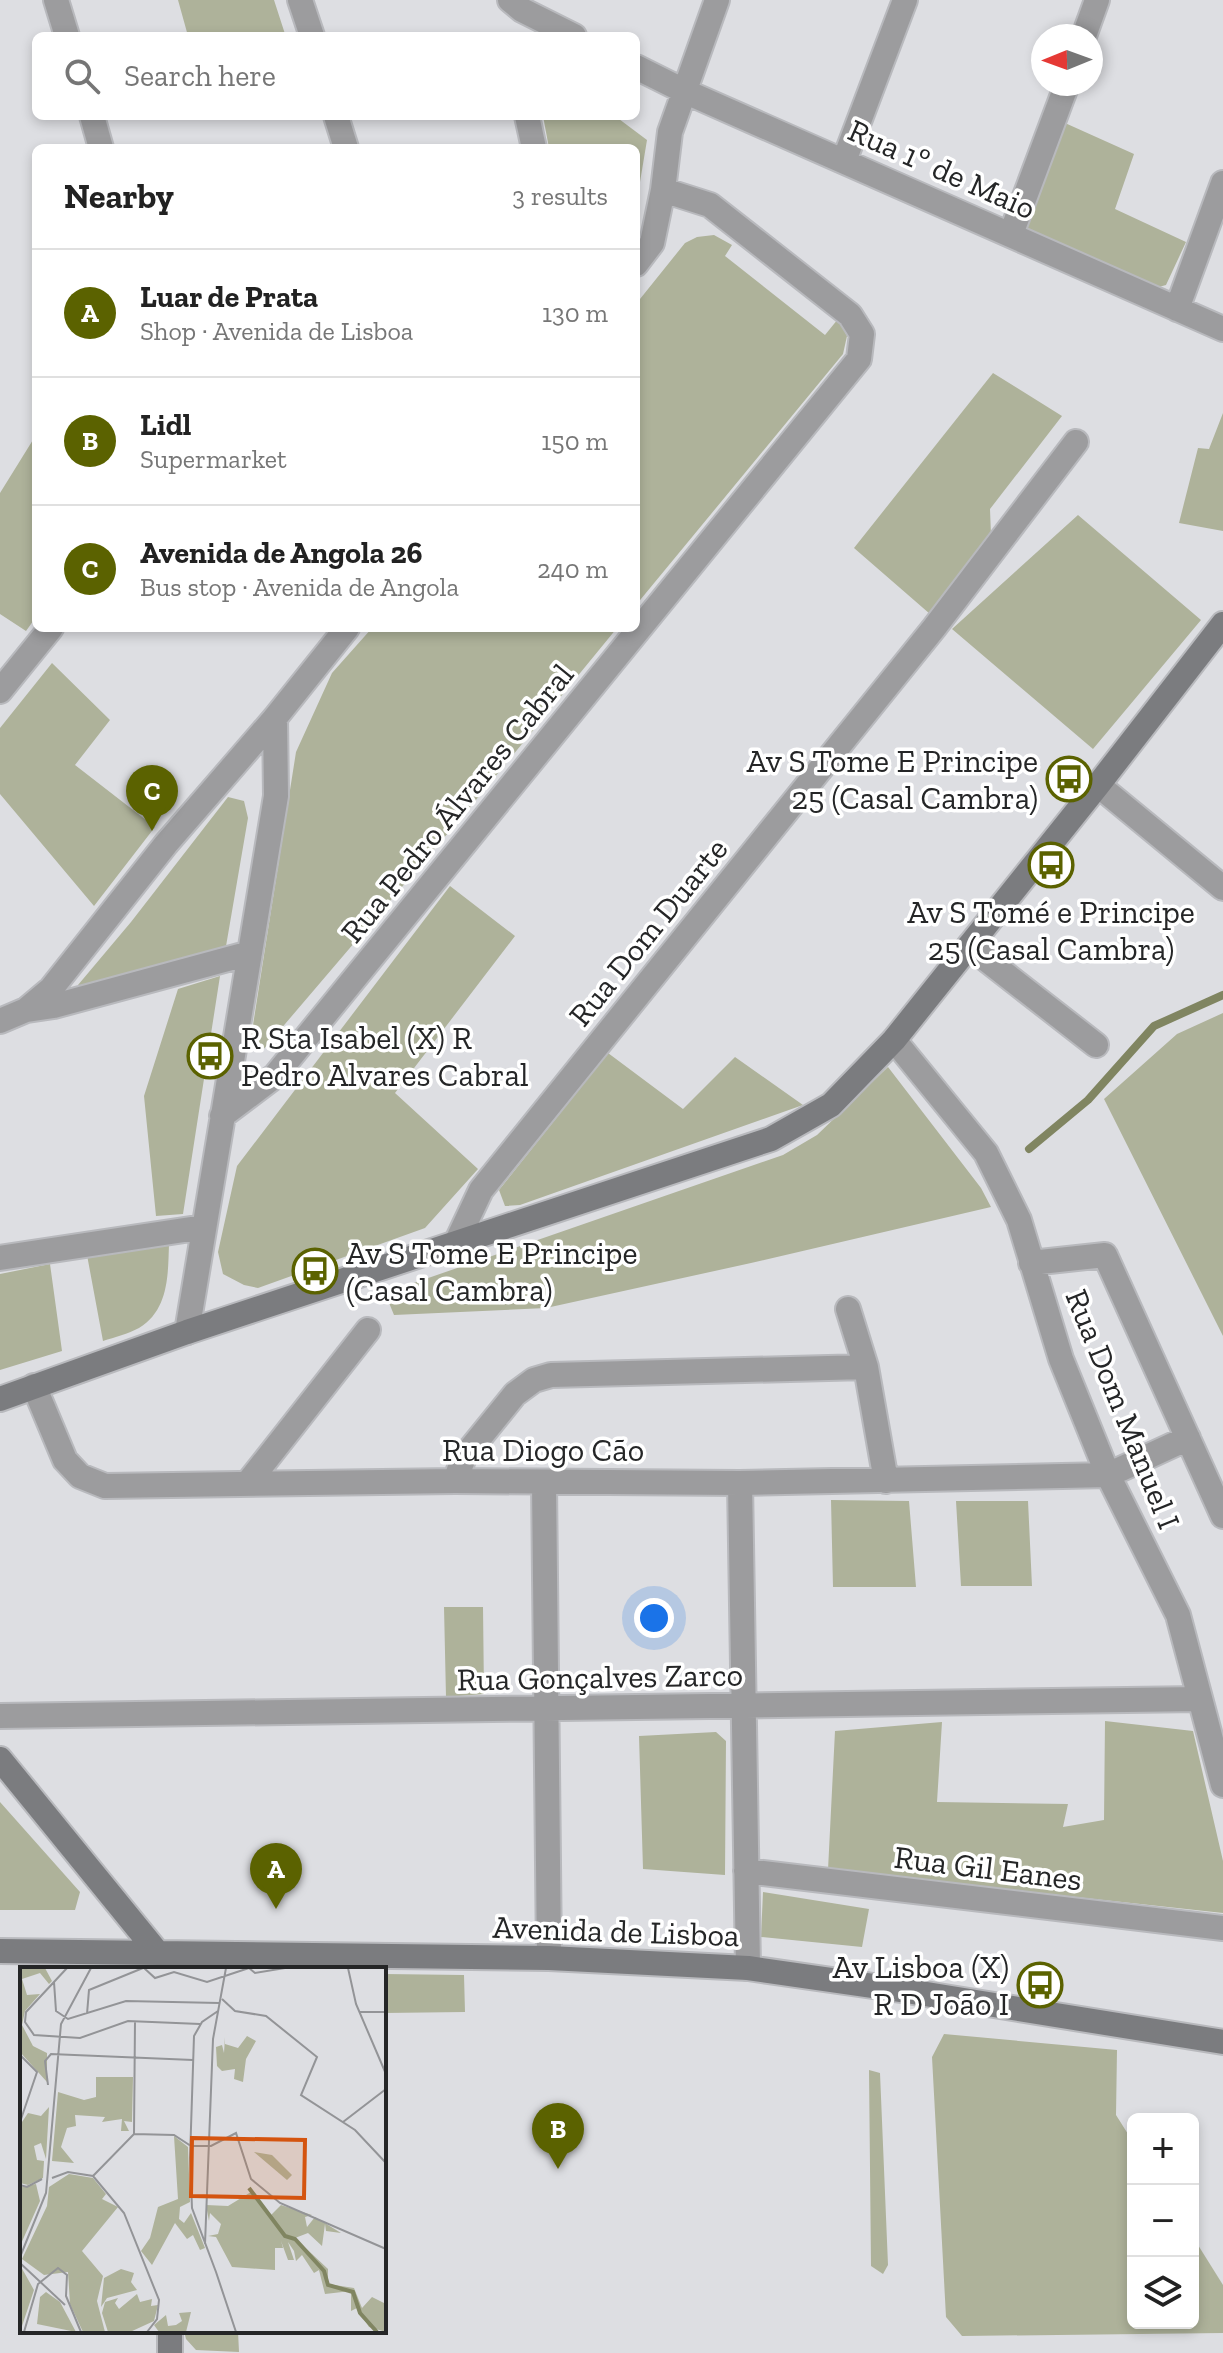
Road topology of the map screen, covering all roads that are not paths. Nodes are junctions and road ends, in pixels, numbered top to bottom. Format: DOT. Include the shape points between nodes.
graph roads {
  1 [pos="56,0"];
  2 [pos="300,0"];
  3 [pos="717,0"];
  4 [pos="905,0"];
  5 [pos="1097,0"];
  6 [pos="520,3"];
  7 [pos="1088,24"];
  8 [pos="66,32"];
  9 [pos="311,32"];
  10 [pos="567,32"];
  11 [pos="640,69"];
  12 [pos="684,91"];
  13 [pos="1063,96"];
  14 [pos="93,120"];
  15 [pos="337,120"];
  16 [pos="528,120"];
  17 [pos="100,144"];
  18 [pos="345,144"];
  19 [pos="533,144"];
  20 [pos="844,161"];
  21 [pos="1223,183"];
  22 [pos="663,190"];
  23 [pos="1011,234"];
  24 [pos="640,259"];
  25 [pos="1177,309"];
  26 [pos="1223,329"];
  27 [pos="1076,442"];
  28 [pos="1223,624"];
  29 [pos="640,628"];
  30 [pos="48,632"];
  31 [pos="344,632"];
  32 [pos="637,632"];
  33 [pos="0,691"];
  34 [pos="275,718"];
  35 [pos="1098,785"];
  36 [pos="1223,888"];
  37 [pos="969,946"];
  38 [pos="250,953"];
  39 [pos="26,1010"];
  40 [pos="0,1021"];
  41 [pos="894,1040"];
  42 [pos="1096,1045"];
  43 [pos="222,1116"];
  44 [pos="204,1227"];
  45 [pos="457,1241"];
  46 [pos="0,1258"];
  47 [pos="1031,1263"];
  48 [pos="848,1309"];
  49 [pos="368,1330"];
  50 [pos="187,1332"];
  51 [pos="866,1367"];
  52 [pos="34,1386"];
  53 [pos="0,1399"];
  54 [pos="1188,1438"];
  55 [pos="1108,1475"];
  56 [pos="455,1481"];
  57 [pos="886,1481"];
  58 [pos="544,1482"];
  59 [pos="740,1483"];
  60 [pos="247,1484"];
  61 [pos="1223,1516"];
  62 [pos="1200,1699"];
  63 [pos="743,1707"];
  64 [pos="547,1709"];
  65 [pos="0,1716"];
  66 [pos="0,1759"];
  67 [pos="1223,1785"];
  68 [pos="746,1871"];
  69 [pos="1223,1928"];
  70 [pos="0,1951"];
  71 [pos="549,1958"];
  72 [pos="157,1961"];
  73 [pos="748,1968"];
  74 [pos="1223,2042"];
  1 -- 8 [label="street"];
  2 -- 9 [label="street"];
  3 -- 12 [label="street"];
  4 -- 20 [label="street"];
  5 -- 7 [label="street"];
  6 -- 10 [label="street"];
  11 -- 12 [label="street, Rua 1º de Maio"];
  12 -- 20 [label="street, Rua 1º de Maio"];
  12 -- 22 [label="street" via="670,132"];
  13 -- 23 [label="street"];
  14 -- 17 [label="street"];
  15 -- 18 [label="street"];
  16 -- 19 [label="street"];
  20 -- 23 [label="street, Rua 1º de Maio"];
  21 -- 25 [label="street"];
  22 -- 24 [label="street" via="652,243"];
  22 -- 29 [label="street, Rua Pedro Álvares Cabral" via="710,205 850,315 862,334 859,359"];
  23 -- 25 [label="street, Rua 1º de Maio"];
  25 -- 26 [label="street, Rua 1º de Maio"];
  27 -- 45 [label="street, Rua Dom Duarte" via="934,628 481,1190"];
  28 -- 35 [label="street"];
  30 -- 33 [label="street"];
  31 -- 34 [label="street"];
  32 -- 43 [label="street, Rua Pedro Álvares Cabral" via="275,1076"];
  34 -- 38 [label="street" via="276,796"];
  34 -- 39 [label="street" via="51,989"];
  35 -- 36 [label="street"];
  35 -- 37 [label="street"];
  37 -- 41 [label="street"];
  37 -- 42 [label="street"];
  38 -- 39 [label="street"];
  38 -- 43 [label="street"];
  39 -- 40 [label="street"];
  41 -- 45 [label="street" via="831,1105 771,1139"];
  41 -- 47 [label="street, Rua Dom Manuel I" via="986,1153 1019,1220"];
  43 -- 44 [label="street"];
  44 -- 46 [label="street"];
  44 -- 50 [label="street"];
  45 -- 50 [label="street"];
  47 -- 54 [label="street" via="1105,1255"];
  47 -- 55 [label="street, Rua Dom Manuel I" via="1061,1359"];
  48 -- 51 [label="street"];
  49 -- 60 [label="street"];
  50 -- 52 [label="street"];
  51 -- 56 [label="street" via="551,1375 515,1394 464,1457"];
  51 -- 57 [label="street"];
  52 -- 53 [label="street"];
  52 -- 60 [label="street, Rua Diogo Cão" via="65,1460 80,1476 105,1486"];
  54 -- 55 [label="street"];
  54 -- 61 [label="street"];
  55 -- 57 [label="street, Rua Diogo Cão"];
  55 -- 62 [label="street, Rua Dom Manuel I" via="1178,1615"];
  56 -- 58 [label="street, Rua Diogo Cão"];
  56 -- 60 [label="street, Rua Diogo Cão"];
  57 -- 59 [label="street, Rua Diogo Cão"];
  58 -- 59 [label="street, Rua Diogo Cão"];
  58 -- 64 [label="street"];
  59 -- 63 [label="street"];
  62 -- 63 [label="street, Rua Gonçalves Zarco"];
  62 -- 67 [label="street, Rua Dom Manuel I"];
  63 -- 64 [label="street, Rua Gonçalves Zarco"];
  63 -- 68 [label="street"];
  64 -- 65 [label="street, Rua Gonçalves Zarco"];
  64 -- 71 [label="street"];
  66 -- 72 [label="street"];
  68 -- 69 [label="street, Rua Gil Eanes"];
  68 -- 73 [label="street"];
  70 -- 72 [label="street, Avenida de Lisboa"];
  71 -- 72 [label="street, Avenida de Lisboa"];
  71 -- 73 [label="street, Avenida de Lisboa"];
  73 -- 74 [label="street, Avenida de Lisboa"];
}
